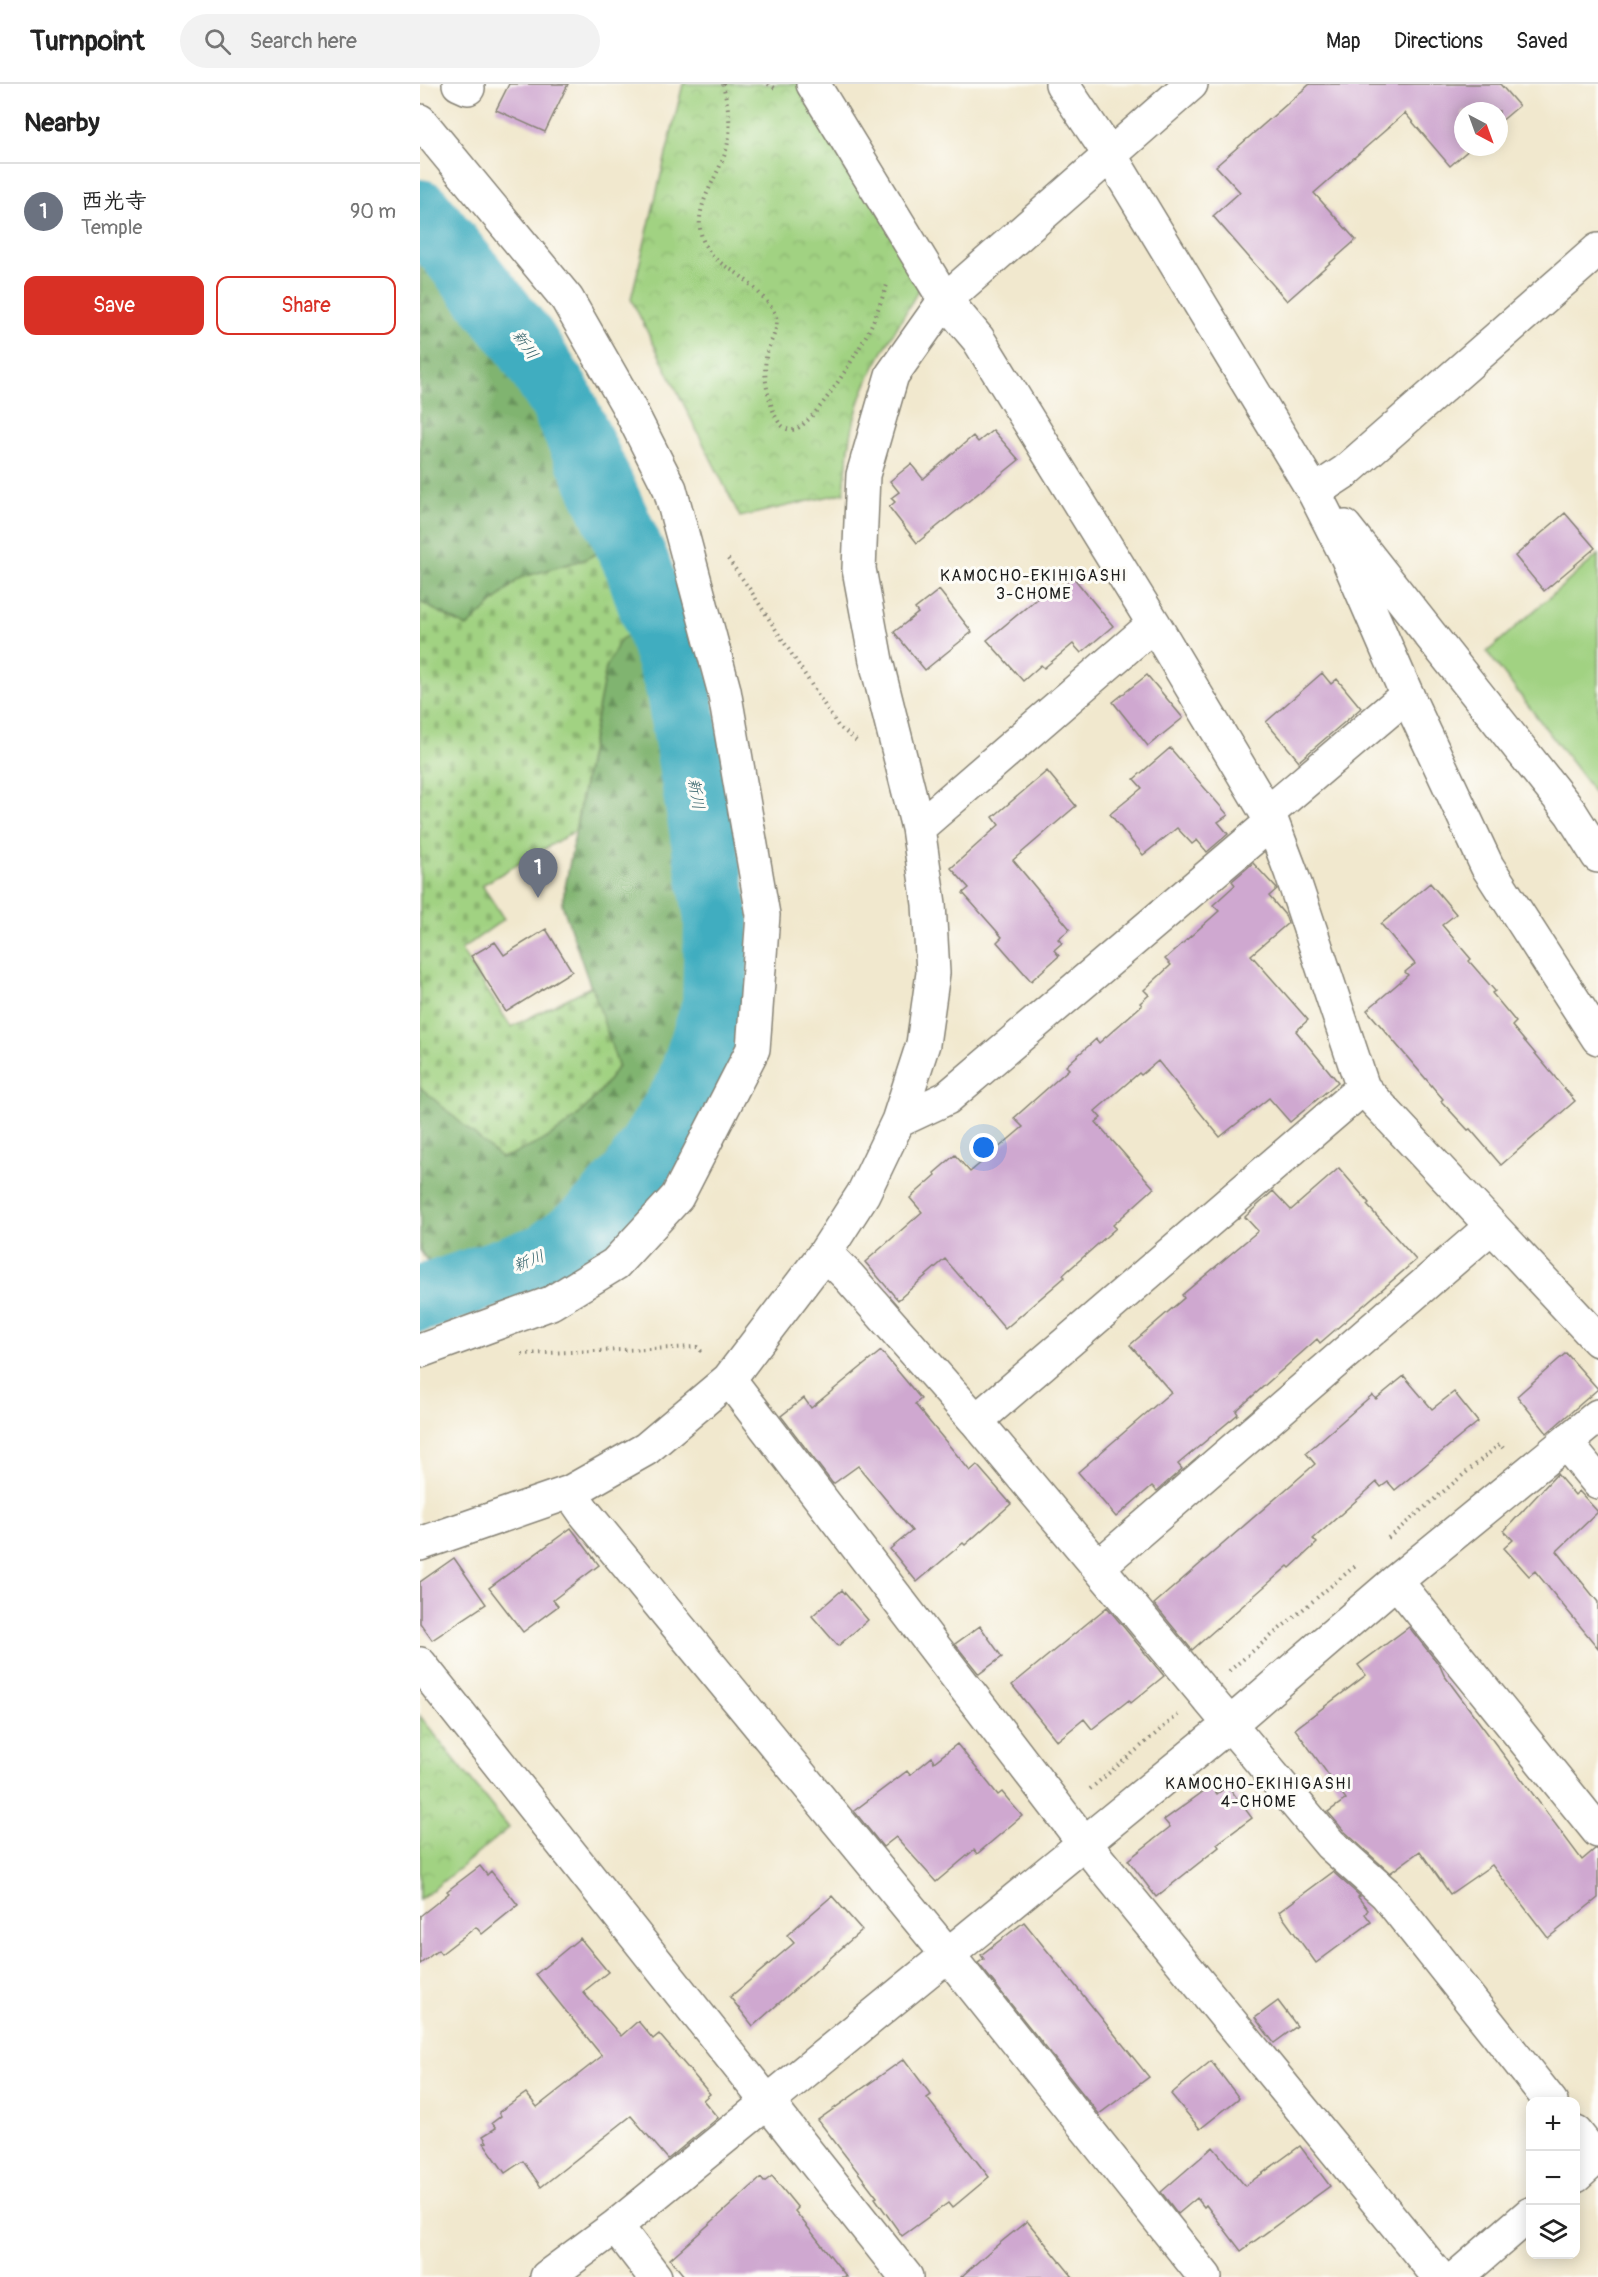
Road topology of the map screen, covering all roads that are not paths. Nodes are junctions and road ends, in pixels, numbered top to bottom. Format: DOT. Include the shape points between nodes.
graph roads {
  1 [pos="813,84"];
  2 [pos="1062,84"];
  3 [pos="1191,84"];
  4 [pos="420,121"];
  5 [pos="1110,155"];
  6 [pos="1598,250"];
  7 [pos="945,300"];
  8 [pos="1314,492"];
  9 [pos="1154,624"];
  10 [pos="1407,695"];
  11 [pos="1270,818"];
  12 [pos="918,828"];
  13 [pos="1598,856"];
  14 [pos="1598,1038"];
  15 [pos="1363,1088"];
  16 [pos="898,1121"];
  17 [pos="1492,1226"];
  18 [pos="825,1253"];
  19 [pos="1598,1340"];
  20 [pos="420,1351"];
  21 [pos="729,1379"];
  22 [pos="1598,1416"];
  23 [pos="976,1421"];
  24 [pos="1566,1443"];
  25 [pos="1598,1482"];
  26 [pos="570,1491"];
  27 [pos="420,1544"];
  28 [pos="1099,1566"];
  29 [pos="1396,1581"];
  30 [pos="420,1664"];
  31 [pos="1230,1724"];
  32 [pos="1598,1831"];
  33 [pos="1085,1844"];
  34 [pos="948,1955"];
  35 [pos="1547,2097"];
  36 [pos="767,2102"];
  37 [pos="1580,2143"];
  38 [pos="1590,2164"];
  39 [pos="1526,2217"];
  40 [pos="616,2226"];
  41 [pos="547,2277"];
  42 [pos="655,2277"];
  43 [pos="906,2277"];
  44 [pos="1205,2277"];
  45 [pos="1439,2277"];
  46 [pos="1457,2277"];
  1 -- 7 [label="street"];
  2 -- 5 [label="street"];
  3 -- 5 [label="street"];
  4 -- 20 [label="street" via="567,299 670,489 724,690 763,915 753,1049 677,1197 615,1264 551,1303"];
  5 -- 7 [label="street"];
  5 -- 8 [label="street"];
  6 -- 8 [label="street" via="1346,471"];
  7 -- 9 [label="street" via="978,339"];
  7 -- 12 [label="street" via="892,375 863,475 859,569 876,661"];
  8 -- 10 [label="street"];
  8 -- 13 [label="street" via="1363,547 1571,813"];
  9 -- 11 [label="street"];
  9 -- 12 [label="street"];
  10 -- 11 [label="street"];
  10 -- 14 [label="street" via="1487,866"];
  11 -- 15 [label="street"];
  11 -- 16 [label="street" via="947,1098"];
  12 -- 16 [label="street" via="929,904 933,973 923,1044"];
  15 -- 17 [label="street"];
  15 -- 23 [label="street"];
  16 -- 18 [label="street" via="863,1194"];
  17 -- 19 [label="street"];
  17 -- 28 [label="street"];
  18 -- 21 [label="street"];
  18 -- 23 [label="street"];
  21 -- 26 [label="street" via="646,1449"];
  21 -- 33 [label="street"];
  22 -- 24 [label="street"];
  23 -- 28 [label="street"];
  24 -- 25 [label="street"];
  24 -- 29 [label="street"];
  26 -- 27 [label="street"];
  26 -- 34 [label="street"];
  28 -- 31 [label="street"];
  29 -- 31 [label="street"];
  29 -- 32 [label="street"];
  30 -- 36 [label="street"];
  31 -- 33 [label="street"];
  31 -- 35 [label="street" via="1330,1844 1386,1894"];
  33 -- 34 [label="street"];
  33 -- 45 [label="street"];
  34 -- 36 [label="street"];
  34 -- 44 [label="street"];
  36 -- 40 [label="street"];
  36 -- 43 [label="street"];
  37 -- 38 [label="street"];
  39 -- 46 [label="street"];
  40 -- 41 [label="street"];
  40 -- 42 [label="street"];
}
